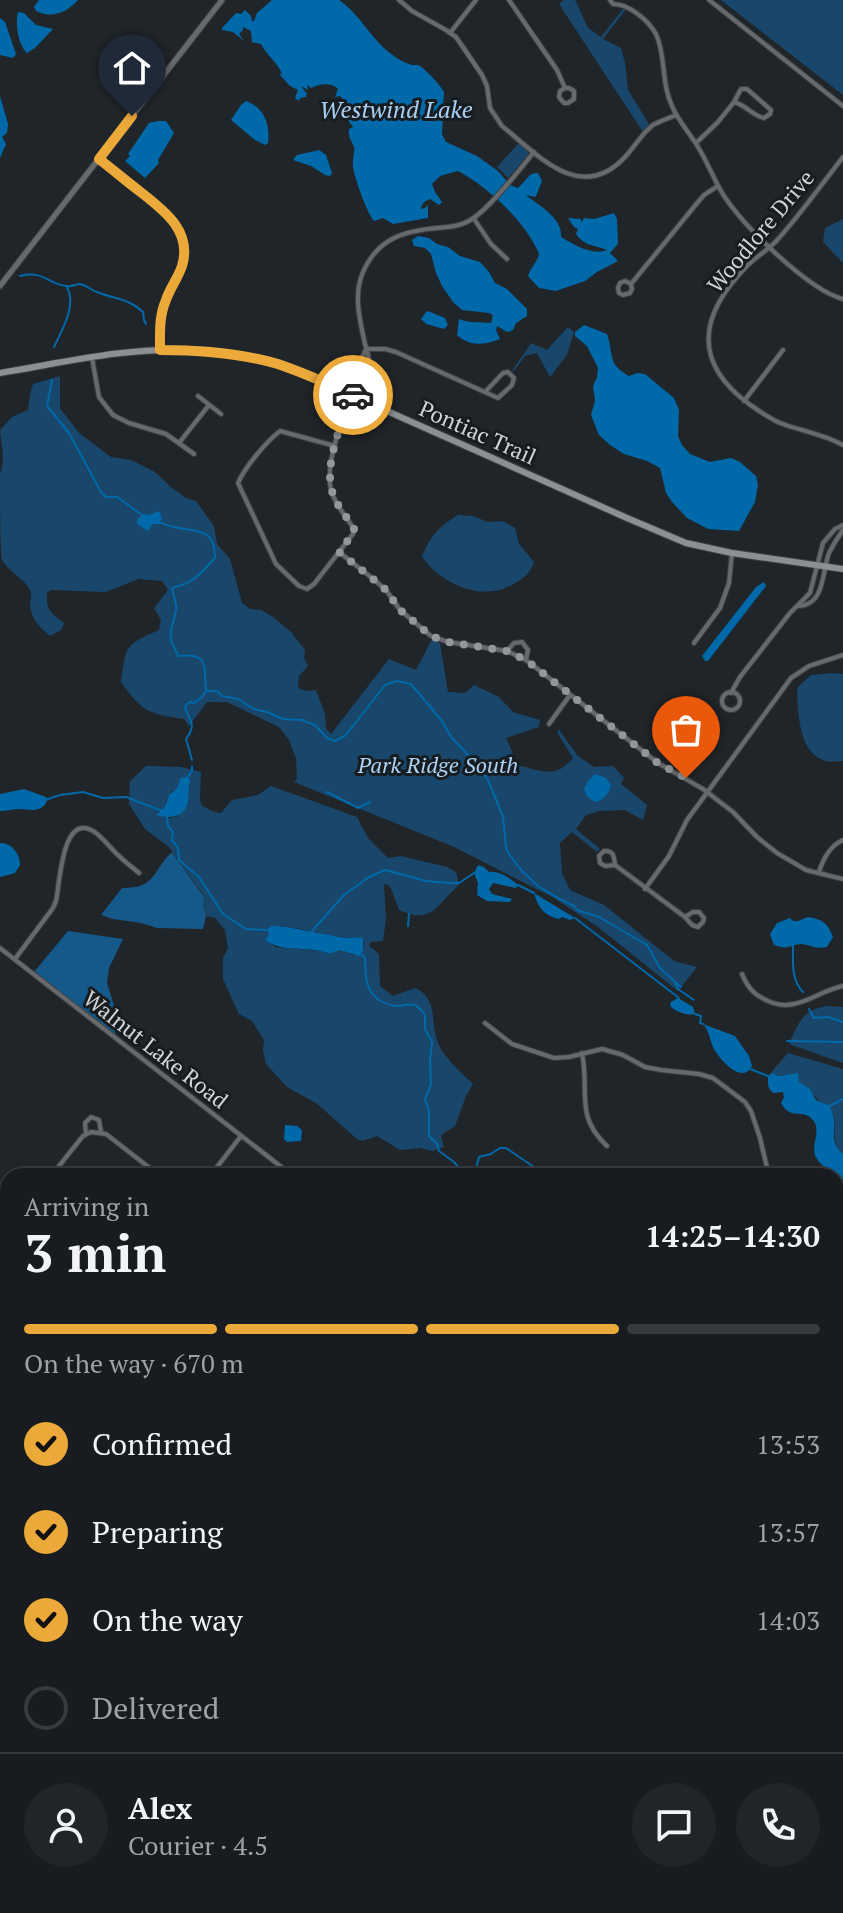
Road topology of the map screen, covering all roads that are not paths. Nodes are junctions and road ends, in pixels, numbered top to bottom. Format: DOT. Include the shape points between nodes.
graph roads {
  1 [pos="222,0"];
  2 [pos="399,0"];
  3 [pos="476,0"];
  4 [pos="509,0"];
  5 [pos="610,0"];
  6 [pos="709,0"];
  7 [pos="622,2"];
  8 [pos="450,33"];
  9 [pos="565,88"];
  10 [pos="734,102"];
  11 [pos="843,106"];
  12 [pos="676,115"];
  13 [pos="696,143"];
  14 [pos="534,152"];
  15 [pos="843,157"];
  16 [pos="99,159"];
  17 [pos="718,186"];
  18 [pos="474,219"];
  19 [pos="771,247"];
  20 [pos="507,259"];
  21 [pos="631,284"];
  22 [pos="0,286"];
  23 [pos="843,299"];
  24 [pos="366,349"];
  25 [pos="160,350"];
  26 [pos="783,350"];
  27 [pos="91,357"];
  28 [pos="0,373"];
  29 [pos="486,391"];
  30 [pos="353,395"];
  31 [pos="198,396"];
  32 [pos="744,401"];
  33 [pos="209,405"];
  34 [pos="221,414"];
  35 [pos="179,443"];
  36 [pos="843,445"];
  37 [pos="335,446"];
  38 [pos="194,454"];
  39 [pos="843,528"];
  40 [pos="339,552"];
  41 [pos="732,553"];
  42 [pos="816,566"];
  43 [pos="826,567"];
  44 [pos="843,569"];
  45 [pos="799,606"];
  46 [pos="694,643"];
  47 [pos="507,651"];
  48 [pos="843,655"];
  49 [pos="526,660"];
  50 [pos="731,693"];
  51 [pos="570,695"];
  52 [pos="549,724"];
  53 [pos="708,792"];
  54 [pos="843,840"];
  55 [pos="615,865"];
  56 [pos="819,872"];
  57 [pos="139,873"];
  58 [pos="843,878"];
  59 [pos="645,889"];
  60 [pos="685,917"];
  61 [pos="0,948"];
  62 [pos="15,959"];
  63 [pos="742,974"];
  64 [pos="843,986"];
  65 [pos="485,1023"];
  66 [pos="582,1053"];
  67 [pos="101,1132"];
  68 [pos="86,1134"];
  69 [pos="241,1136"];
  70 [pos="607,1146"];
  71 [pos="58,1168"];
  72 [pos="150,1168"];
  73 [pos="216,1168"];
  74 [pos="283,1168"];
  75 [pos="767,1168"];
  1 -- 16 [label="street"];
  2 -- 8 [label="street"];
  3 -- 8 [label="street"];
  4 -- 9 [label="street"];
  5 -- 7 [label="street"];
  6 -- 11 [label="street"];
  7 -- 12 [label="street" via="656,34"];
  8 -- 14 [label="street" via="482,75 494,116"];
  10 -- 10 [label="street" via="741,89 747,89 770,114 759,117"];
  10 -- 13 [label="street"];
  12 -- 13 [label="street"];
  12 -- 14 [label="street" via="652,126 617,165 598,176 565,174"];
  13 -- 17 [label="street"];
  14 -- 18 [label="street"];
  15 -- 19 [label="street, Woodlore Drive"];
  16 -- 22 [label="street"];
  16 -- 25 [label="street" via="163,209 179,230 183,263 161,316"];
  17 -- 19 [label="street"];
  17 -- 21 [label="street" via="704,195"];
  18 -- 20 [label="street"];
  18 -- 24 [label="street" via="402,233 369,260 358,300"];
  19 -- 23 [label="street" via="822,290"];
  19 -- 32 [label="street, Woodlore Drive" via="744,269 710,322 713,365"];
  24 -- 29 [label="street" via="396,352"];
  24 -- 30 [label="street"];
  24 -- 30 [label="street" via="368,370"];
  25 -- 27 [label="main road, Pontiac Trail"];
  25 -- 30 [label="main road, Pontiac Trail" via="249,357"];
  26 -- 32 [label="street"];
  27 -- 28 [label="main road, Pontiac Trail"];
  27 -- 35 [label="street" via="99,397 113,415"];
  29 -- 29 [label="street" via="501,397 514,378 503,373"];
  30 -- 37 [label="street"];
  30 -- 41 [label="main road, Pontiac Trail" via="649,528"];
  31 -- 33 [label="street"];
  32 -- 36 [label="street, Woodlore Drive" via="776,421"];
  33 -- 34 [label="street"];
  33 -- 35 [label="street"];
  35 -- 38 [label="street"];
  37 -- 40 [label="street" via="331,488 354,529"];
  37 -- 40 [label="street" via="280,431 238,483 276,564 299,586 307,589 314,584"];
  39 -- 42 [label="street" via="823,543"];
  39 -- 43 [label="street"];
  40 -- 47 [label="street" via="431,636"];
  41 -- 42 [label="main road, Pontiac Trail"];
  41 -- 46 [label="street" via="720,608"];
  42 -- 43 [label="main road, Pontiac Trail"];
  42 -- 45 [label="street" via="810,593"];
  43 -- 44 [label="main road, Pontiac Trail"];
  43 -- 45 [label="street" via="813,601"];
  45 -- 50 [label="street"];
  47 -- 49 [label="street"];
  47 -- 49 [label="street" via="522,642 528,650"];
  48 -- 53 [label="street" via="791,678"];
  49 -- 51 [label="street"];
  50 -- 50 [label="street" via="739,702 729,710 722,702"];
  51 -- 52 [label="street"];
  51 -- 53 [label="street" via="658,763"];
  53 -- 56 [label="street" via="777,853"];
  53 -- 59 [label="street"];
  54 -- 56 [label="street" via="834,845"];
  55 -- 55 [label="street" via="612,852 600,854 602,865"];
  55 -- 59 [label="street"];
  56 -- 58 [label="street"];
  57 -- 62 [label="street" via="98,834 76,830 63,852 53,908"];
  59 -- 60 [label="street"];
  60 -- 60 [label="street" via="695,927 703,922 699,912"];
  61 -- 62 [label="street, Walnut Lake Road"];
  62 -- 69 [label="street, Walnut Lake Road"];
  63 -- 64 [label="street" via="753,992 782,1006"];
  65 -- 66 [label="street" via="512,1044 543,1055"];
  66 -- 70 [label="street" via="586,1118"];
  66 -- 75 [label="street" via="613,1051 645,1067 713,1078 751,1111"];
  67 -- 68 [label="street"];
  67 -- 68 [label="street" via="99,1120 91,1117 85,1123"];
  67 -- 72 [label="street"];
  68 -- 71 [label="street"];
  69 -- 73 [label="street"];
  69 -- 74 [label="street, Walnut Lake Road"];
}
